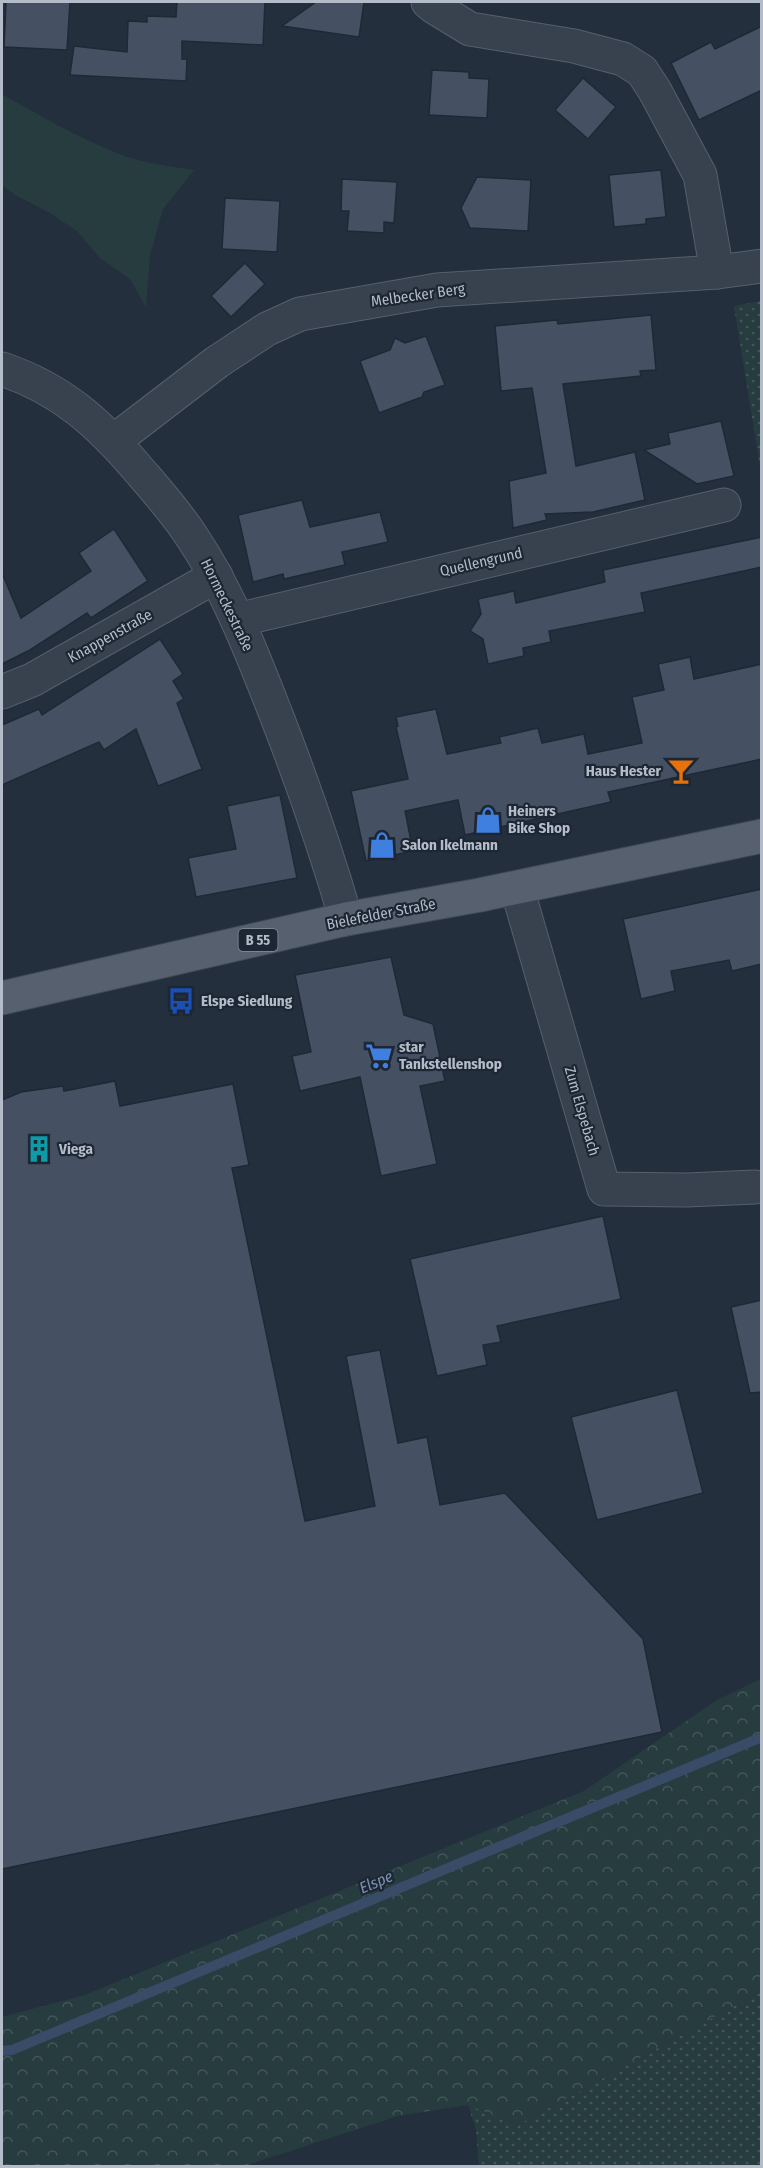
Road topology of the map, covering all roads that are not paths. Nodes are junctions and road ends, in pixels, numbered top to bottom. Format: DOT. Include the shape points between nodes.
graph roads {
  1 [pos="428,2"];
  2 [pos="762,266"];
  3 [pos="717,272"];
  4 [pos="2,369"];
  5 [pos="114,441"];
  6 [pos="724,505"];
  7 [pos="216,576"];
  8 [pos="237,620"];
  9 [pos="2,692"];
  10 [pos="762,836"];
  11 [pos="517,888"];
  12 [pos="346,919"];
  13 [pos="2,998"];
  14 [pos="755,1187"];
  1 -- 3 [label="street" via="470,29 574,46 623,59 642,71 700,175"];
  2 -- 3 [label="street, Melbecker Berg"];
  3 -- 5 [label="street, Melbecker Berg" via="437,290 300,314 267,328 216,362"];
  4 -- 5 [label="street, Hormeckestraße" via="28,378 79,408"];
  5 -- 7 [label="street, Hormeckestraße" via="169,504"];
  6 -- 8 [label="street, Quellengrund"];
  7 -- 8 [label="street, Hormeckestraße"];
  7 -- 9 [label="street, Knappenstraße" via="32,680"];
  8 -- 12 [label="street, Hormeckestraße" via="298,772"];
  10 -- 11 [label="main road, Bielefelder Straße / B 55"];
  11 -- 12 [label="main road, Bielefelder Straße / B 55"];
  11 -- 14 [label="street, Zum Elspebach" via="604,1189"];
  12 -- 13 [label="main road, Bielefelder Straße / B 55"];
}
